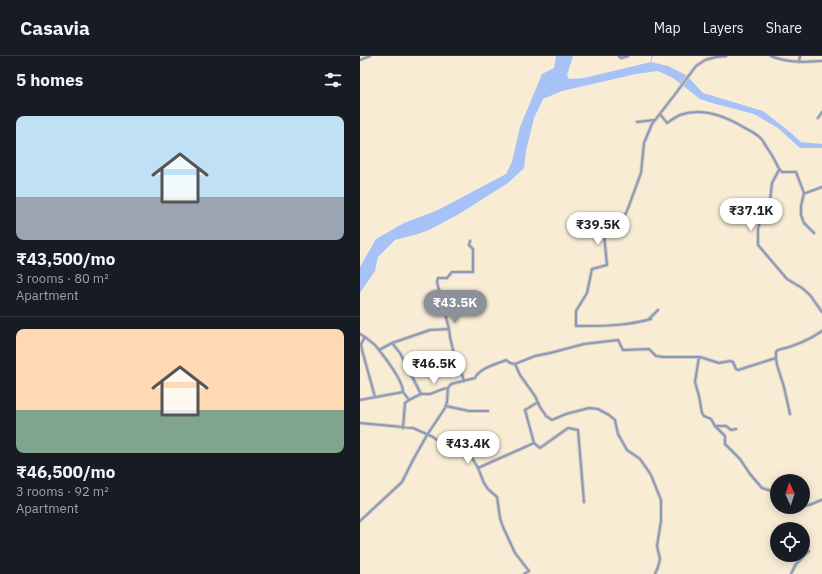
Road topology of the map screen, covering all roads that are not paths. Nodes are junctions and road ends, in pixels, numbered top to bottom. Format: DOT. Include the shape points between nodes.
graph roads {
  1 [pos="370,56"];
  2 [pos="619,56"];
  3 [pos="628,56"];
  4 [pos="727,56"];
  5 [pos="771,56"];
  6 [pos="800,56"];
  7 [pos="360,60"];
  8 [pos="822,61"];
  9 [pos="799,62"];
  10 [pos="822,112"];
  11 [pos="660,114"];
  12 [pos="818,118"];
  13 [pos="654,120"];
  14 [pos="637,122"];
  15 [pos="779,170"];
  16 [pos="822,187"];
  17 [pos="804,193"];
  18 [pos="814,233"];
  19 [pos="470,241"];
  20 [pos="658,310"];
  21 [pos="822,312"];
  22 [pos="449,329"];
  23 [pos="822,331"];
  24 [pos="360,334"];
  25 [pos="365,337"];
  26 [pos="392,343"];
  27 [pos="379,350"];
  28 [pos="699,357"];
  29 [pos="776,358"];
  30 [pos="515,364"];
  31 [pos="464,381"];
  32 [pos="448,388"];
  33 [pos="403,392"];
  34 [pos="421,394"];
  35 [pos="375,397"];
  36 [pos="360,400"];
  37 [pos="409,400"];
  38 [pos="538,402"];
  39 [pos="446,406"];
  40 [pos="488,411"];
  41 [pos="790,414"];
  42 [pos="360,423"];
  43 [pos="715,426"];
  44 [pos="403,428"];
  45 [pos="736,429"];
  46 [pos="427,434"];
  47 [pos="534,443"];
  48 [pos="478,468"];
  49 [pos="770,491"];
  50 [pos="822,500"];
  51 [pos="584,502"];
  52 [pos="810,505"];
  53 [pos="360,520"];
  54 [pos="798,562"];
  55 [pos="524,574"];
  56 [pos="655,574"];
  57 [pos="791,574"];
  1 -- 7 [label="street"];
  2 -- 3 [label="street"];
  4 -- 11 [label="street" via="705,60 696,66"];
  5 -- 9 [label="street"];
  6 -- 9 [label="street"];
  8 -- 9 [label="street"];
  10 -- 12 [label="street"];
  11 -- 13 [label="street"];
  11 -- 15 [label="street" via="667,123 695,112 725,117 762,139"];
  13 -- 14 [label="street"];
  13 -- 20 [label="street" via="644,143 641,172 627,210 622,220 604,234 607,265 592,270 587,293 576,310 576,326 639,323 650,320"];
  15 -- 17 [label="street" via="796,172"];
  15 -- 21 [label="street" via="772,183 769,210 761,218 758,245 787,279 810,294"];
  16 -- 17 [label="street"];
  17 -- 18 [label="street" via="801,215 804,223"];
  19 -- 22 [label="street" via="469,245 473,249 473,272 452,272 447,278 438,278 437,282"];
  22 -- 26 [label="street" via="430,330"];
  22 -- 31 [label="street" via="454,354"];
  23 -- 29 [label="street" via="802,343 778,350"];
  24 -- 25 [label="street"];
  25 -- 27 [label="street"];
  25 -- 35 [label="street" via="361,344 362,350"];
  26 -- 27 [label="street"];
  26 -- 34 [label="street" via="400,353"];
  27 -- 33 [label="street" via="395,372"];
  28 -- 29 [label="street" via="718,363 730,361 738,370"];
  28 -- 30 [label="street" via="656,356 649,349 624,350 618,340 573,346 527,358"];
  28 -- 43 [label="street" via="694,382 702,413 711,419"];
  29 -- 41 [label="street"];
  30 -- 31 [label="street" via="506,360 482,370 476,378"];
  30 -- 38 [label="street"];
  31 -- 32 [label="street" via="451,384"];
  32 -- 34 [label="street"];
  32 -- 39 [label="street"];
  33 -- 35 [label="street"];
  33 -- 37 [label="street"];
  34 -- 37 [label="street"];
  35 -- 36 [label="street"];
  37 -- 44 [label="street" via="406,403"];
  38 -- 47 [label="street" via="525,410"];
  38 -- 56 [label="street" via="546,416 552,420 590,408 598,409 615,420 618,434 626,450 640,459 645,466 661,500 657,546 660,559"];
  39 -- 40 [label="street" via="469,411"];
  39 -- 46 [label="street"];
  42 -- 44 [label="street"];
  43 -- 45 [label="street"];
  43 -- 49 [label="street" via="725,436 725,444 750,474 762,488"];
  44 -- 46 [label="street" via="413,428"];
  46 -- 48 [label="street" via="463,456 471,456"];
  46 -- 53 [label="street" via="402,482"];
  47 -- 48 [label="street"];
  47 -- 51 [label="street" via="540,448 568,428 578,430"];
  48 -- 55 [label="street" via="484,483 497,498 503,528 515,553 529,571"];
  50 -- 52 [label="street"];
  54 -- 57 [label="street"];
}
